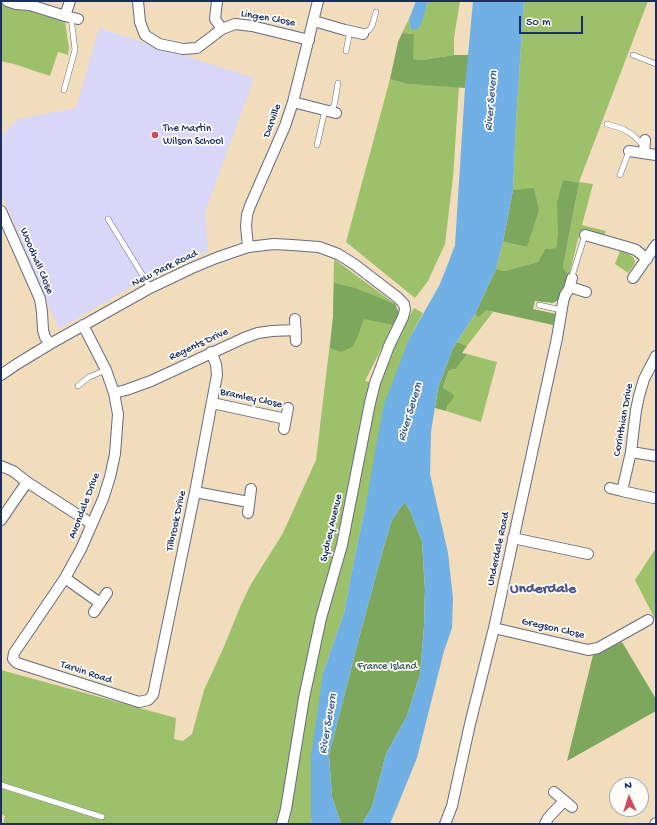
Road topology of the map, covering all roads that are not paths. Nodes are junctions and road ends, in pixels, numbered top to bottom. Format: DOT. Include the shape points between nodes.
graph roads {
  1 [pos="6,1"];
  2 [pos="70,1"];
  3 [pos="138,1"];
  4 [pos="217,1"];
  5 [pos="318,1"];
  6 [pos="376,12"];
  7 [pos="71,18"];
  8 [pos="314,21"];
  9 [pos="222,29"];
  10 [pos="350,31"];
  11 [pos="363,34"];
  12 [pos="309,40"];
  13 [pos="346,51"];
  14 [pos="633,55"];
  15 [pos="656,64"];
  16 [pos="338,83"];
  17 [pos="64,90"];
  18 [pos="293,102"];
  19 [pos="330,111"];
  20 [pos="607,124"];
  21 [pos="317,145"];
  22 [pos="645,146"];
  23 [pos="629,151"];
  24 [pos="656,155"];
  25 [pos="620,174"];
  26 [pos="1,211"];
  27 [pos="108,219"];
  28 [pos="585,235"];
  29 [pos="656,245"];
  30 [pos="248,247"];
  31 [pos="647,259"];
  32 [pos="354,264"];
  33 [pos="633,278"];
  34 [pos="572,279"];
  35 [pos="150,288"];
  36 [pos="586,292"];
  37 [pos="539,305"];
  38 [pos="561,310"];
  39 [pos="295,319"];
  40 [pos="83,325"];
  41 [pos="50,344"];
  42 [pos="211,352"];
  43 [pos="656,356"];
  44 [pos="106,370"];
  45 [pos="652,372"];
  46 [pos="1,375"];
  47 [pos="78,386"];
  48 [pos="114,393"];
  49 [pos="212,403"];
  50 [pos="288,408"];
  51 [pos="286,419"];
  52 [pos="284,429"];
  53 [pos="630,452"];
  54 [pos="656,456"];
  55 [pos="1,466"];
  56 [pos="27,482"];
  57 [pos="610,488"];
  58 [pos="251,489"];
  59 [pos="622,491"];
  60 [pos="195,492"];
  61 [pos="654,498"];
  62 [pos="249,502"];
  63 [pos="248,513"];
  64 [pos="1,520"];
  65 [pos="92,524"];
  66 [pos="513,538"];
  67 [pos="588,554"];
  68 [pos="65,578"];
  69 [pos="107,593"];
  70 [pos="100,603"];
  71 [pos="94,612"];
  72 [pos="648,620"];
  73 [pos="494,628"];
  74 [pos="13,659"];
  75 [pos="153,696"];
  76 [pos="1,785"];
  77 [pos="554,792"];
  78 [pos="102,817"];
  79 [pos="282,824"];
  80 [pos="445,824"];
  81 [pos="545,824"];
  1 -- 7 [label="street" via="30,5"];
  2 -- 7 [label="street"];
  3 -- 9 [label="street, Lingen Close" via="144,35 159,44 183,50 197,48"];
  4 -- 9 [label="street" via="215,19"];
  5 -- 8 [label="street, Darville"];
  6 -- 11 [label="lane" via="372,26"];
  7 -- 17 [label="lane" via="75,50"];
  8 -- 10 [label="street"];
  8 -- 12 [label="street, Darville"];
  9 -- 12 [label="street, Lingen Close" via="235,24 252,26"];
  10 -- 11 [label="street"];
  10 -- 13 [label="lane"];
  12 -- 18 [label="street, Darville"];
  14 -- 15 [label="lane"];
  16 -- 19 [label="lane" via="334,106"];
  18 -- 19 [label="street"];
  18 -- 30 [label="street, Darville" via="247,215"];
  19 -- 21 [label="lane"];
  20 -- 22 [label="lane" via="623,129"];
  22 -- 23 [label="street"];
  22 -- 24 [label="street"];
  23 -- 25 [label="lane"];
  26 -- 41 [label="street, Woodhall Close" via="40,299 43,330"];
  27 -- 35 [label="lane"];
  28 -- 31 [label="street" via="609,237 636,250"];
  28 -- 34 [label="lane"];
  29 -- 31 [label="street"];
  30 -- 32 [label="street, New Park Road" via="274,244 319,247 338,254"];
  30 -- 35 [label="street, New Park Road" via="198,265"];
  31 -- 33 [label="street"];
  32 -- 79 [label="street, Sydney Avenue" via="398,297 405,310 389,346 370,403 342,545 321,618 304,698"];
  34 -- 36 [label="street"];
  34 -- 38 [label="street, Underdale Road"];
  35 -- 40 [label="street, New Park Road"];
  37 -- 38 [label="lane"];
  38 -- 66 [label="street, Underdale Road"];
  39 -- 42 [label="street, Regents Drive" via="296,335 284,330 258,334"];
  40 -- 41 [label="street, New Park Road"];
  40 -- 44 [label="street, Avondale Drive"];
  41 -- 46 [label="street, New Park Road"];
  42 -- 48 [label="street, Regents Drive" via="151,381"];
  42 -- 49 [label="street, Tilbrook Drive" via="217,375"];
  43 -- 45 [label="street, Corinthian Drive"];
  44 -- 47 [label="lane" via="88,377"];
  44 -- 48 [label="street, Avondale Drive"];
  45 -- 53 [label="street, Corinthian Drive" via="644,379 639,396"];
  48 -- 65 [label="street, Avondale Drive" via="118,414 115,454 103,499"];
  49 -- 51 [label="street, Bramley Close"];
  49 -- 60 [label="street, Tilbrook Drive"];
  50 -- 51 [label="street, Bramley Close"];
  51 -- 52 [label="street, Bramley Close"];
  53 -- 54 [label="street"];
  53 -- 59 [label="street, Corinthian Drive"];
  55 -- 56 [label="street" via="13,471"];
  56 -- 64 [label="street"];
  56 -- 65 [label="street"];
  57 -- 59 [label="street"];
  58 -- 62 [label="street"];
  59 -- 61 [label="street"];
  60 -- 62 [label="street"];
  60 -- 75 [label="street, Tilbrook Drive"];
  62 -- 63 [label="street"];
  65 -- 68 [label="street, Avondale Drive"];
  66 -- 67 [label="street"];
  66 -- 73 [label="street, Underdale Road"];
  68 -- 70 [label="street"];
  68 -- 74 [label="street, Avondale Drive" via="14,653"];
  69 -- 70 [label="street"];
  70 -- 71 [label="street"];
  72 -- 73 [label="street, Gregson Close" via="598,648 588,650"];
  73 -- 80 [label="street, Underdale Road" via="452,806"];
  74 -- 75 [label="street, Tarvin Road" via="17,663 139,702"];
  76 -- 78 [label="lane"];
  77 -- 81 [label="street" via="568,804 548,818"];
}
